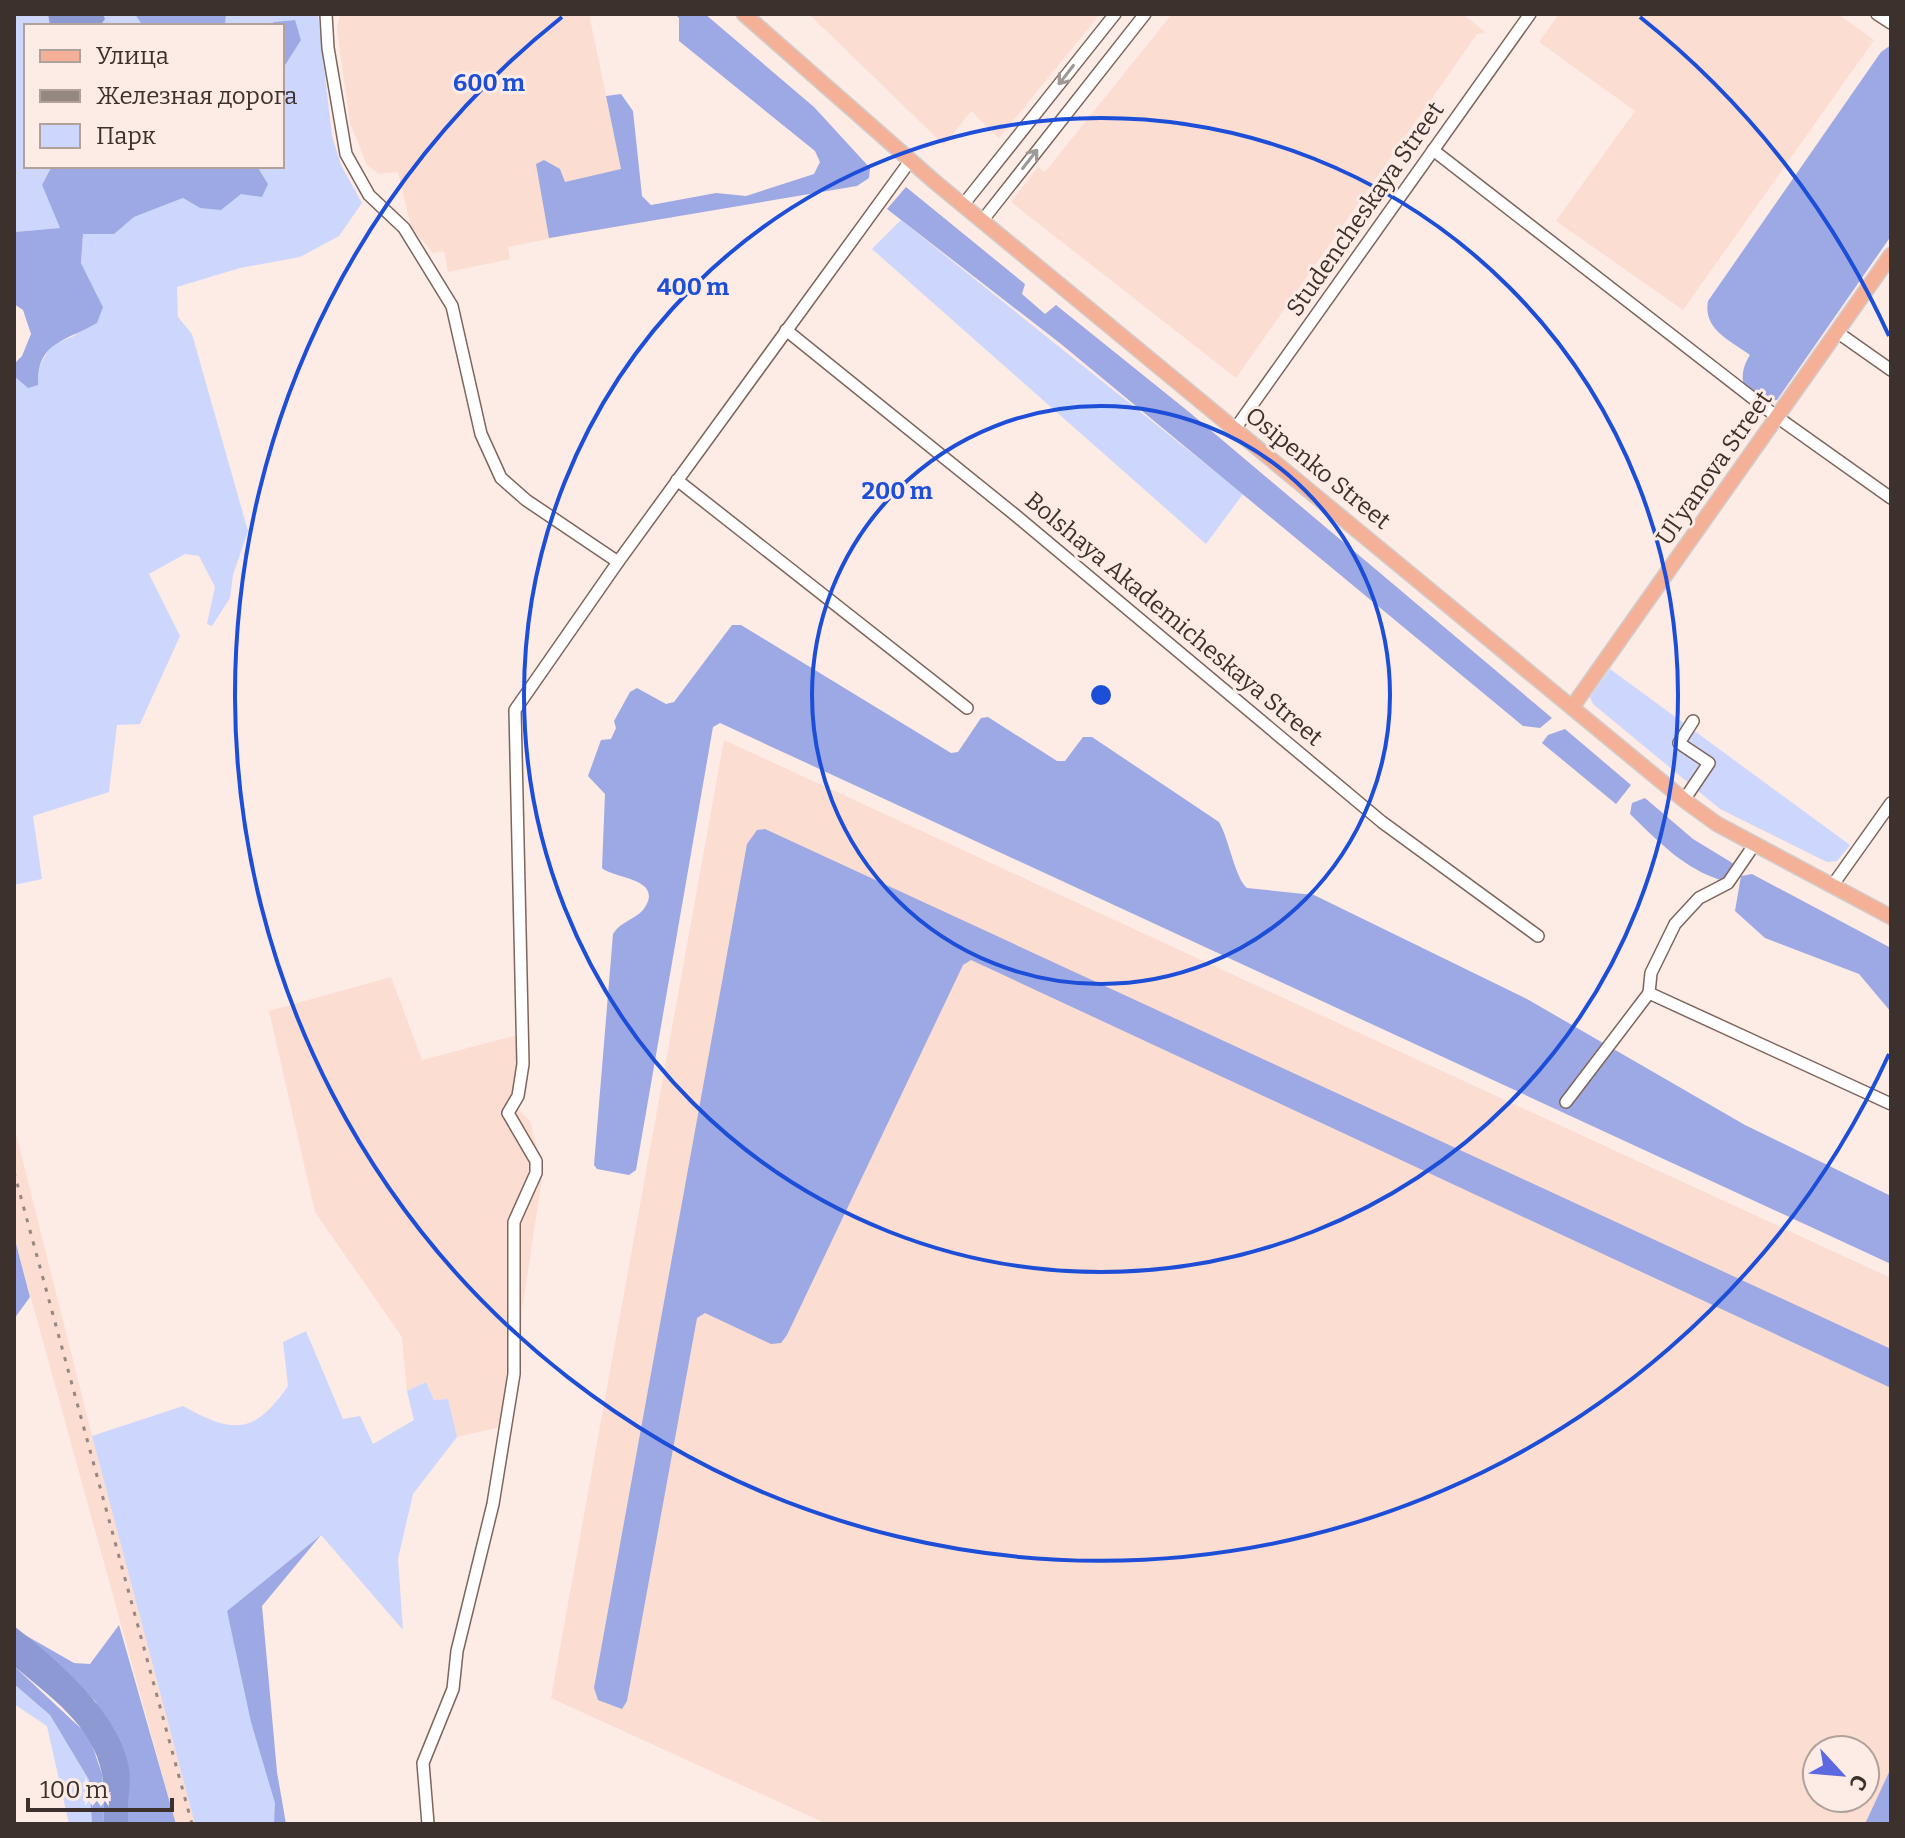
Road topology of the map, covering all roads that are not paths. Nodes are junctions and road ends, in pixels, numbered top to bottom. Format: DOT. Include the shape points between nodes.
graph roads {
  1 [pos="326,14"];
  2 [pos="744,14"];
  3 [pos="1115,14"];
  4 [pos="1145,14"];
  5 [pos="1530,14"];
  6 [pos="1877,14"];
  7 [pos="1891,23"];
  8 [pos="1433,150"];
  9 [pos="910,161"];
  10 [pos="963,205"];
  11 [pos="982,221"];
  12 [pos="1891,255"];
  13 [pos="786,330"];
  14 [pos="1837,332"];
  15 [pos="1891,370"];
  16 [pos="1777,417"];
  17 [pos="1235,429"];
  18 [pos="677,480"];
  19 [pos="1891,498"];
  20 [pos="618,562"];
  21 [pos="1573,706"];
  22 [pos="967,708"];
  23 [pos="1693,721"];
  24 [pos="1684,800"];
  25 [pos="1891,803"];
  26 [pos="1754,845"];
  27 [pos="1832,886"];
  28 [pos="1891,917"];
  29 [pos="1538,936"];
  30 [pos="1649,993"];
  31 [pos="1566,1102"];
  32 [pos="1891,1104"];
  33 [pos="428,1824"];
  1 -- 20 [label="street" via="346,154 369,195 404,228 452,306 481,434 501,478"];
  2 -- 9 [label="main road, Osipenko Street"];
  3 -- 10 [label="street, one-way"];
  11 -- 4 [label="street, one-way"];
  5 -- 8 [label="street, Studencheskaya Street"];
  6 -- 7 [label="street"];
  8 -- 16 [label="street"];
  8 -- 17 [label="street, Studencheskaya Street"];
  9 -- 10 [label="main road, Osipenko Street"];
  9 -- 13 [label="street"];
  10 -- 11 [label="main road, Osipenko Street"];
  11 -- 17 [label="main road, Osipenko Street"];
  12 -- 14 [label="main road, Ul'yanova Street"];
  13 -- 18 [label="street"];
  13 -- 29 [label="street, Bolshaya Akademicheskaya Street" via="1382,822"];
  14 -- 15 [label="street"];
  14 -- 16 [label="main road, Ul'yanova Street"];
  16 -- 19 [label="street"];
  16 -- 21 [label="main road, Ul'yanova Street"];
  17 -- 21 [label="main road, Osipenko Street"];
  18 -- 20 [label="street"];
  18 -- 22 [label="street"];
  20 -- 33 [label="street" via="515,710 523,1064 518,1096 508,1113 536,1161 536,1173 514,1222 514,1374 493,1504 457,1651 453,1689 423,1763"];
  21 -- 24 [label="main road, Osipenko Street"];
  23 -- 24 [label="street" via="1679,743 1709,763"];
  24 -- 26 [label="main road, Osipenko Street"];
  25 -- 27 [label="street"];
  26 -- 27 [label="main road, Osipenko Street"];
  26 -- 30 [label="street" via="1728,883 1699,898 1675,924 1651,973"];
  27 -- 28 [label="main road, Osipenko Street"];
  30 -- 31 [label="street"];
  30 -- 32 [label="street"];
}
